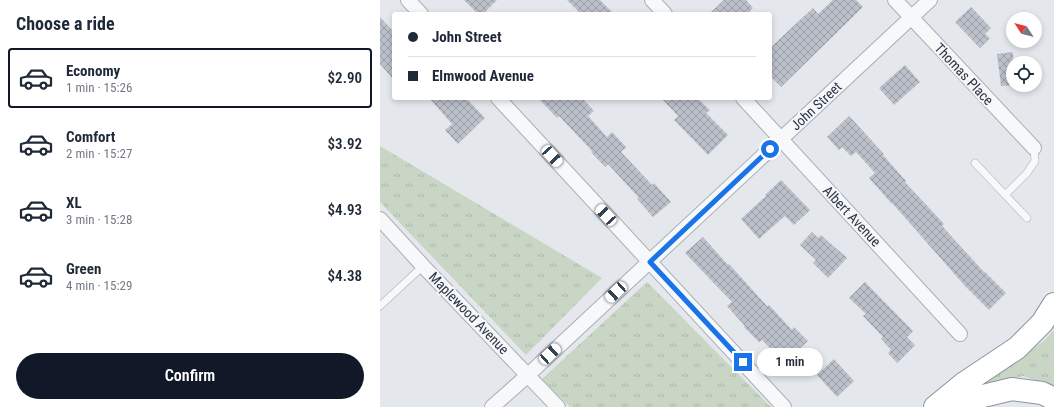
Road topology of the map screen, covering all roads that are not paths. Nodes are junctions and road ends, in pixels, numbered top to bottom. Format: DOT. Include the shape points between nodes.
graph roads {
  1 [pos="408,0"];
  2 [pos="652,0"];
  3 [pos="895,0"];
  4 [pos="930,0"];
  5 [pos="419,12"];
  6 [pos="663,12"];
  7 [pos="911,17"];
  8 [pos="500,100"];
  9 [pos="745,100"];
  10 [pos="781,139"];
  11 [pos="1034,148"];
  12 [pos="975,163"];
  13 [pos="1005,195"];
  14 [pos="1027,218"];
  15 [pos="380,220"];
  16 [pos="650,262"];
  17 [pos="423,266"];
  18 [pos="1054,304"];
  19 [pos="380,306"];
  20 [pos="960,334"];
  21 [pos="528,375"];
  22 [pos="1054,399"];
  23 [pos="492,407"];
  24 [pos="558,407"];
  25 [pos="784,407"];
  26 [pos="935,407"];
  27 [pos="963,407"];
  1 -- 5 [label="street"];
  2 -- 6 [label="street"];
  3 -- 7 [label="street, Thomas Place"];
  4 -- 7 [label="street, John Street"];
  7 -- 10 [label="street, John Street"];
  7 -- 11 [label="street, Thomas Place"];
  8 -- 16 [label="street"];
  9 -- 10 [label="street, Albert Avenue"];
  10 -- 16 [label="street, John Street"];
  10 -- 20 [label="street, Albert Avenue"];
  11 -- 13 [label="lane" via="1034,161 1028,174"];
  12 -- 13 [label="lane"];
  13 -- 14 [label="lane"];
  15 -- 17 [label="street, Maplewood Avenue"];
  16 -- 21 [label="street, John Street"];
  16 -- 25 [label="street"];
  17 -- 19 [label="lane"];
  17 -- 21 [label="street, Maplewood Avenue"];
  18 -- 26 [label="highway" via="1042,323 1017,348 963,384"];
  21 -- 23 [label="street, John Street"];
  21 -- 24 [label="street, Maplewood Avenue"];
  22 -- 27 [label="highway" via="1042,393 1012,389 975,398"];
}
